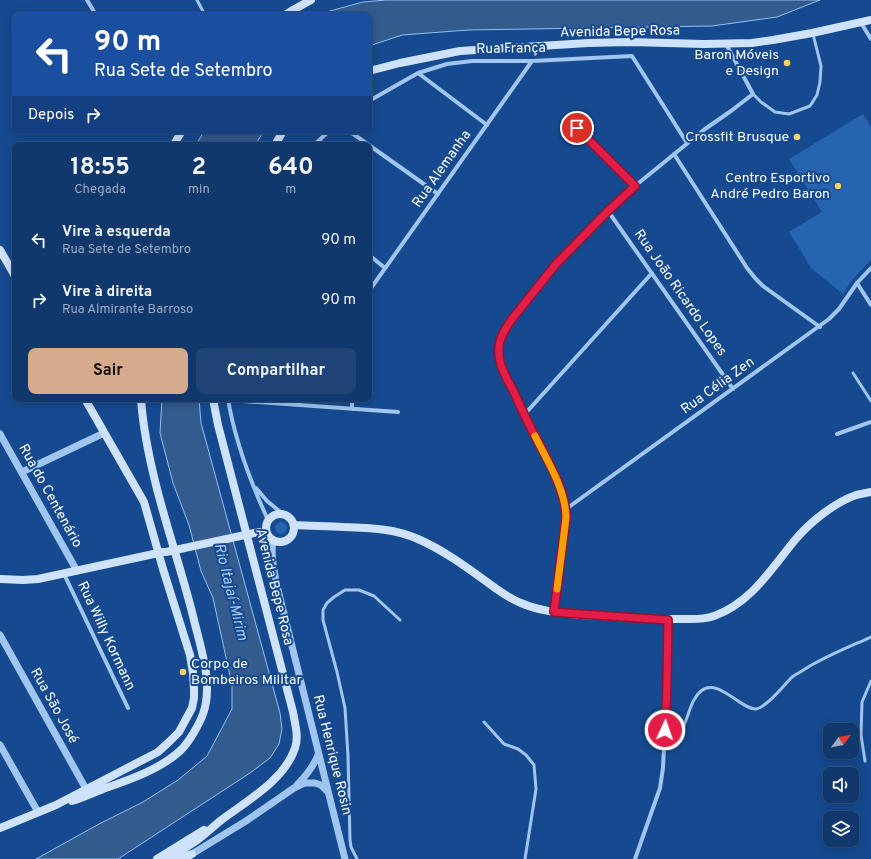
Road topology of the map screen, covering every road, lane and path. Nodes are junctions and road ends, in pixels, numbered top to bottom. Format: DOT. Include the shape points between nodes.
graph roads {
  1 [pos="87,0"];
  2 [pos="197,0"];
  3 [pos="311,0"];
  4 [pos="94,12"];
  5 [pos="203,12"];
  6 [pos="289,12"];
  7 [pos="871,20"];
  8 [pos="861,23"];
  9 [pos="812,33"];
  10 [pos="871,39"];
  11 [pos="726,44"];
  12 [pos="532,61"];
  13 [pos="372,70"];
  14 [pos="418,73"];
  15 [pos="753,94"];
  16 [pos="372,99"];
  17 [pos="567,118"];
  18 [pos="487,125"];
  19 [pos="326,134"];
  20 [pos="354,134"];
  21 [pos="317,142"];
  22 [pos="365,142"];
  23 [pos="688,143"];
  24 [pos="372,147"];
  25 [pos="674,154"];
  26 [pos="635,186"];
  27 [pos="438,194"];
  28 [pos="608,211"];
  29 [pos="0,250"];
  30 [pos="372,257"];
  31 [pos="385,268"];
  32 [pos="871,268"];
  33 [pos="12,271"];
  34 [pos="652,272"];
  35 [pos="857,283"];
  36 [pos="372,287"];
  37 [pos="871,305"];
  38 [pos="820,326"];
  39 [pos="853,373"];
  40 [pos="733,389"];
  41 [pos="871,401"];
  42 [pos="87,402"];
  43 [pos="141,402"];
  44 [pos="214,402"];
  45 [pos="229,402"];
  46 [pos="265,402"];
  47 [pos="352,402"];
  48 [pos="352,409"];
  49 [pos="398,412"];
  50 [pos="524,415"];
  51 [pos="871,422"];
  52 [pos="104,433"];
  53 [pos="0,434"];
  54 [pos="837,434"];
  55 [pos="22,472"];
  56 [pos="253,485"];
  57 [pos="871,492"];
  58 [pos="566,508"];
  59 [pos="283,514"];
  60 [pos="268,520"];
  61 [pos="294,525"];
  62 [pos="262,531"];
  63 [pos="273,540"];
  64 [pos="162,552"];
  65 [pos="77,570"];
  66 [pos="64,573"];
  67 [pos="0,578"];
  68 [pos="554,612"];
  69 [pos="400,620"];
  70 [pos="668,620"];
  71 [pos="0,635"];
  72 [pos="871,637"];
  73 [pos="871,681"];
  74 [pos="128,708"];
  75 [pos="484,722"];
  76 [pos="0,745"];
  77 [pos="665,746"];
  78 [pos="318,755"];
  79 [pos="865,760"];
  80 [pos="294,788"];
  81 [pos="86,789"];
  82 [pos="328,792"];
  83 [pos="56,805"];
  84 [pos="38,812"];
  85 [pos="220,821"];
  86 [pos="0,828"];
  87 [pos="351,847"];
  88 [pos="342,849"];
  89 [pos="189,856"];
  90 [pos="157,859"];
  91 [pos="168,859"];
  92 [pos="179,859"];
  93 [pos="345,859"];
  94 [pos="357,859"];
  95 [pos="525,859"];
  96 [pos="635,859"];
  1 -- 4 [label="street"];
  2 -- 5 [label="lane"];
  3 -- 6 [label="main road"];
  7 -- 8 [label="main road, Avenida Bepe Rosa"];
  8 -- 9 [label="main road, Avenida Bepe Rosa"];
  8 -- 10 [label="street"];
  9 -- 11 [label="main road, Avenida Bepe Rosa" via="752,43"];
  9 -- 15 [label="lane" via="820,66 820,82 817,95 810,106 789,114 775,112"];
  11 -- 13 [label="main road, Avenida Bepe Rosa" via="588,43 460,51"];
  11 -- 15 [label="street"];
  12 -- 14 [label="street, Rua França" via="458,62"];
  12 -- 18 [label="street, Rua Alemanha"];
  12 -- 23 [label="street, Rua França" via="632,56"];
  14 -- 16 [label="street, Rua França"];
  14 -- 18 [label="street"];
  15 -- 23 [label="street"];
  17 -- 26 [label="street"];
  18 -- 27 [label="street, Rua Alemanha"];
  19 -- 21 [label="street"];
  20 -- 22 [label="street"];
  23 -- 25 [label="street"];
  24 -- 27 [label="street"];
  25 -- 26 [label="street"];
  25 -- 38 [label="street" via="755,278"];
  26 -- 28 [label="street"];
  27 -- 31 [label="street, Rua Alemanha"];
  28 -- 34 [label="street, Rua João Ricardo Lopes"];
  28 -- 50 [label="street" via="556,264 512,319 503,335 499,348 501,363"];
  29 -- 33 [label="main road"];
  30 -- 31 [label="street"];
  31 -- 36 [label="street, Rua Alemanha"];
  32 -- 35 [label="street, Rua Célia Zen"];
  34 -- 40 [label="street, Rua João Ricardo Lopes"];
  34 -- 50 [label="street"];
  35 -- 37 [label="street"];
  35 -- 38 [label="street, Rua Célia Zen" via="839,309"];
  38 -- 40 [label="street, Rua Célia Zen"];
  39 -- 41 [label="lane"];
  40 -- 58 [label="street, Rua Célia Zen"];
  42 -- 52 [label="main road"];
  43 -- 83 [label="main road" via="156,485 204,659 208,692 195,731 182,749 169,760 125,781"];
  44 -- 85 [label="main road, Avenida Bepe Rosa" via="293,712 297,737 291,759 280,773"];
  45 -- 56 [label="street"];
  46 -- 48 [label="street"];
  47 -- 48 [label="street"];
  48 -- 49 [label="street"];
  50 -- 58 [label="street" via="555,476"];
  51 -- 54 [label="street"];
  52 -- 55 [label="street"];
  52 -- 64 [label="main road" via="144,502"];
  53 -- 55 [label="street, Rua do Centenário"];
  55 -- 65 [label="street, Rua do Centenário"];
  56 -- 59 [label="street"];
  56 -- 60 [label="street"];
  57 -- 70 [label="main road" via="846,500 806,528 751,594 739,604 713,617"];
  58 -- 68 [label="street"];
  59 -- 60 [label="main road" via="275,514"];
  59 -- 61 [label="main road" via="290,518"];
  60 -- 62 [label="main road"];
  61 -- 63 [label="main road" via="293,534 286,541"];
  61 -- 68 [label="main road" via="379,529 402,533 451,556 520,603"];
  62 -- 63 [label="main road"];
  62 -- 64 [label="main road, bridge"];
  63 -- 78 [label="street, Rua Henrique Rosin" via="276,579"];
  64 -- 65 [label="main road"];
  64 -- 81 [label="main road" via="190,655 194,689 192,708 179,732 158,752"];
  65 -- 66 [label="main road"];
  66 -- 67 [label="main road" via="38,579"];
  66 -- 74 [label="street, Rua Willy Kormann"];
  68 -- 70 [label="main road"];
  69 -- 87 [label="lane" via="374,596 358,590 345,590 327,603 323,610 323,620 345,708"];
  70 -- 77 [label="street"];
  71 -- 81 [label="street, Rua São José"];
  72 -- 77 [label="lane" via="814,663 793,677 765,705 757,709 720,689 710,687 702,690 695,698 683,728"];
  73 -- 79 [label="lane" via="862,702 861,735"];
  75 -- 95 [label="lane" via="504,744 518,749 534,765 536,789"];
  76 -- 84 [label="street"];
  77 -- 96 [label="street" via="660,788"];
  78 -- 80 [label="street" via="309,771"];
  78 -- 82 [label="street, Rua Henrique Rosin"];
  80 -- 82 [label="street" via="304,783 315,783"];
  80 -- 89 [label="street"];
  81 -- 83 [label="main road"];
  82 -- 88 [label="street, Rua Henrique Rosin"];
  83 -- 84 [label="main road"];
  84 -- 86 [label="main road"];
  85 -- 90 [label="main road, Avenida Bepe Rosa"];
  85 -- 91 [label="main road, Avenida Bepe Rosa"];
  87 -- 88 [label="lane"];
  87 -- 94 [label="lane"];
  88 -- 93 [label="street, Rua Henrique Rosin"];
  89 -- 92 [label="main road"];
}
